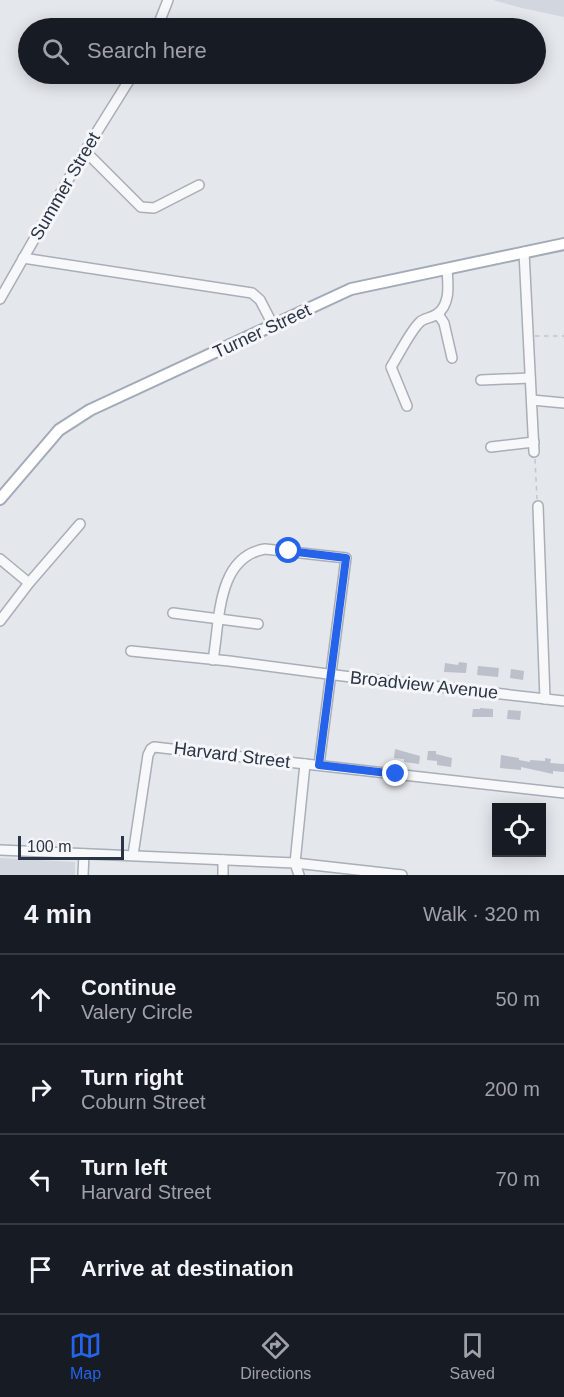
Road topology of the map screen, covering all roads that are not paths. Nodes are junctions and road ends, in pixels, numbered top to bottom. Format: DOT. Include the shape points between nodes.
graph roads {
  1 [pos="168,0"];
  2 [pos="161,18"];
  3 [pos="127,84"];
  4 [pos="85,151"];
  5 [pos="199,185"];
  6 [pos="564,243"];
  7 [pos="524,252"];
  8 [pos="23,258"];
  9 [pos="447,269"];
  10 [pos="0,299"];
  11 [pos="438,314"];
  12 [pos="273,325"];
  13 [pos="452,358"];
  14 [pos="530,378"];
  15 [pos="481,380"];
  16 [pos="532,400"];
  17 [pos="564,403"];
  18 [pos="407,406"];
  19 [pos="491,447"];
  20 [pos="0,499"];
  21 [pos="538,506"];
  22 [pos="80,524"];
  23 [pos="0,559"];
  24 [pos="29,583"];
  25 [pos="173,613"];
  26 [pos="220,619"];
  27 [pos="0,621"];
  28 [pos="258,624"];
  29 [pos="131,651"];
  30 [pos="213,660"];
  31 [pos="331,675"];
  32 [pos="545,699"];
  33 [pos="564,701"];
  34 [pos="305,764"];
  35 [pos="319,765"];
  36 [pos="564,793"];
  37 [pos="0,850"];
  38 [pos="84,854"];
  39 [pos="133,855"];
  40 [pos="223,860"];
  41 [pos="295,863"];
  42 [pos="83,875"];
  43 [pos="223,875"];
  44 [pos="299,875"];
  45 [pos="402,875"];
  1 -- 2 [label="street"];
  3 -- 4 [label="street, Summer Street"];
  4 -- 5 [label="street" via="141,207 154,208"];
  4 -- 8 [label="street, Summer Street"];
  6 -- 7 [label="main road, Turner Street"];
  7 -- 9 [label="main road, Turner Street"];
  7 -- 14 [label="street"];
  8 -- 10 [label="street, Summer Street"];
  8 -- 12 [label="street" via="252,293"];
  9 -- 11 [label="street" via="447,297"];
  9 -- 12 [label="main road, Turner Street" via="351,289"];
  11 -- 13 [label="street"];
  11 -- 18 [label="street" via="420,322 391,367"];
  12 -- 20 [label="main road, Turner Street" via="71,421 51,438"];
  14 -- 15 [label="street"];
  14 -- 16 [label="street"];
  16 -- 17 [label="street"];
  16 -- 19 [label="street" via="534,447"];
  21 -- 32 [label="street"];
  22 -- 24 [label="street"];
  23 -- 24 [label="street"];
  24 -- 27 [label="street"];
  25 -- 26 [label="street"];
  26 -- 28 [label="street"];
  26 -- 30 [label="street"];
  26 -- 31 [label="street" via="227,578 258,550 346,558"];
  29 -- 30 [label="street, Broadview Avenue"];
  30 -- 31 [label="street, Broadview Avenue"];
  31 -- 32 [label="street, Broadview Avenue"];
  31 -- 35 [label="street"];
  32 -- 33 [label="street, Broadview Avenue"];
  34 -- 35 [label="street, Harvard Street"];
  34 -- 39 [label="street, Harvard Street" via="154,747 148,755"];
  34 -- 41 [label="street"];
  35 -- 36 [label="street, Harvard Street"];
  37 -- 38 [label="street"];
  38 -- 39 [label="street"];
  38 -- 42 [label="street"];
  39 -- 40 [label="street"];
  40 -- 41 [label="street"];
  40 -- 43 [label="street"];
  41 -- 44 [label="street"];
  41 -- 45 [label="street"];
}
